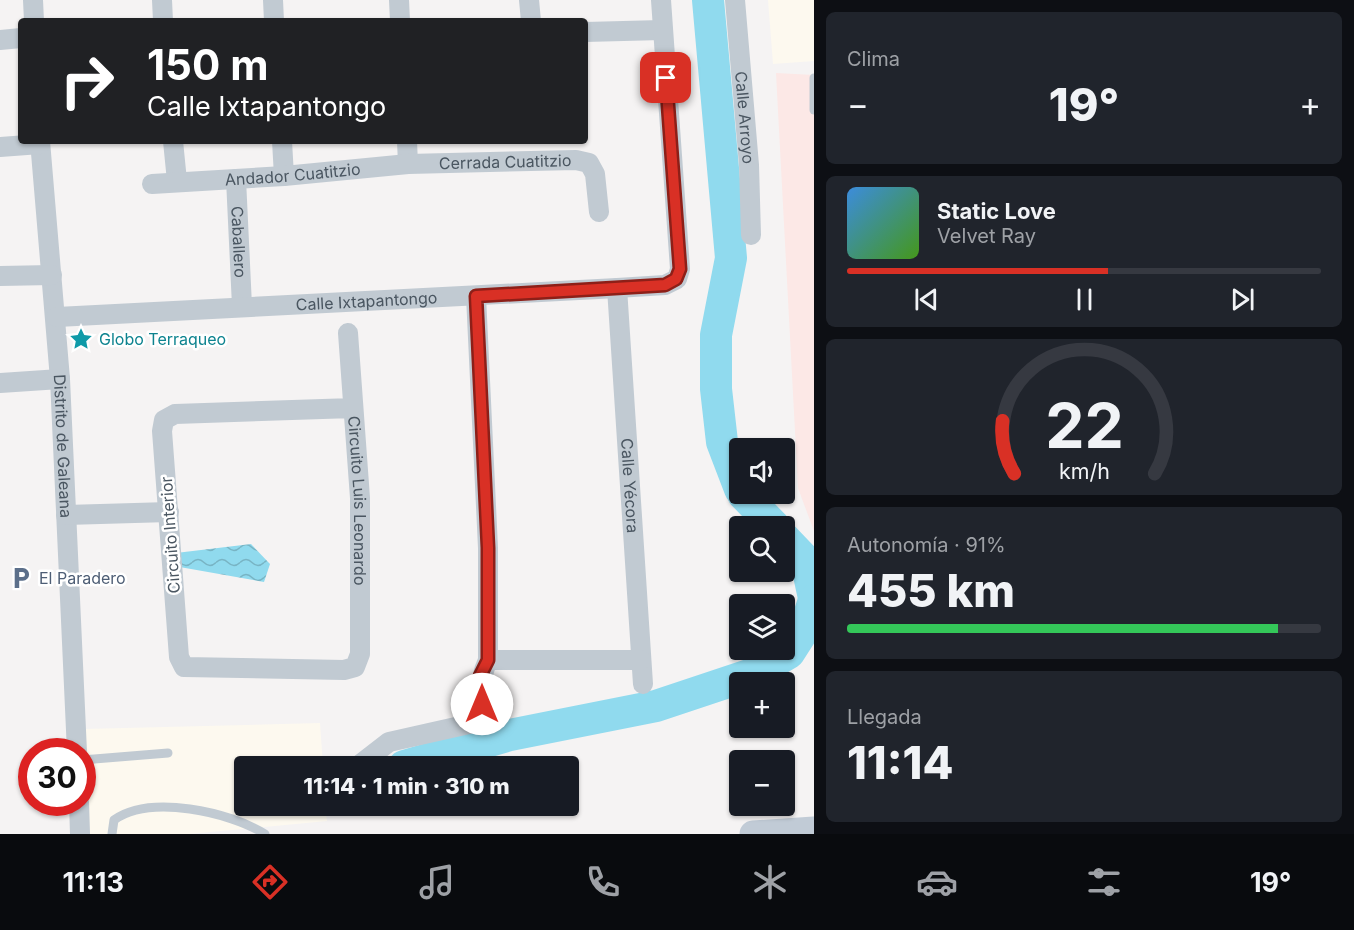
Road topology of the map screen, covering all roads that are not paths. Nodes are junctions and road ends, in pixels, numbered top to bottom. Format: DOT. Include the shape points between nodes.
graph roads {
  1 [pos="33,0"];
  2 [pos="162,0"];
  3 [pos="273,0"];
  4 [pos="399,0"];
  5 [pos="529,0"];
  6 [pos="661,0"];
  7 [pos="735,0"];
  8 [pos="34,18"];
  9 [pos="163,18"];
  10 [pos="274,18"];
  11 [pos="400,18"];
  12 [pos="531,18"];
  13 [pos="662,30"];
  14 [pos="588,32"];
  15 [pos="18,38"];
  16 [pos="0,40"];
  17 [pos="814,78"];
  18 [pos="814,111"];
  19 [pos="24,144"];
  20 [pos="40,144"];
  21 [pos="173,144"];
  22 [pos="282,144"];
  23 [pos="407,144"];
  24 [pos="0,147"];
  25 [pos="408,164"];
  26 [pos="284,176"];
  27 [pos="236,179"];
  28 [pos="177,181"];
  29 [pos="152,184"];
  30 [pos="599,212"];
  31 [pos="751,235"];
  32 [pos="52,275"];
  33 [pos="0,276"];
  34 [pos="617,288"];
  35 [pos="476,296"];
  36 [pos="242,306"];
  37 [pos="57,317"];
  38 [pos="348,333"];
  39 [pos="60,379"];
  40 [pos="0,383"];
  41 [pos="353,408"];
  42 [pos="169,512"];
  43 [pos="66,515"];
  44 [pos="488,660"];
  45 [pos="641,660"];
  46 [pos="355,667"];
  47 [pos="643,684"];
  48 [pos="76,738"];
  49 [pos="168,753"];
  50 [pos="371,756"];
  51 [pos="96,759"];
  52 [pos="79,816"];
  53 [pos="814,830"];
  54 [pos="80,834"];
  55 [pos="112,834"];
  56 [pos="265,834"];
  57 [pos="753,834"];
  1 -- 8 [label="street"];
  2 -- 9 [label="street"];
  3 -- 10 [label="street"];
  4 -- 11 [label="street"];
  5 -- 12 [label="street"];
  6 -- 13 [label="street"];
  7 -- 31 [label="street, Calle Arroyo"];
  13 -- 14 [label="street"];
  13 -- 34 [label="street, Calle Ixtapantongo" via="680,269 676,279 665,285"];
  15 -- 16 [label="street"];
  17 -- 18 [label="lane"];
  19 -- 24 [label="street"];
  20 -- 32 [label="street, Distrito de Galeana"];
  21 -- 28 [label="street"];
  22 -- 26 [label="street"];
  23 -- 25 [label="street"];
  25 -- 26 [label="street, Andador Cuatitzio"];
  25 -- 30 [label="street, Cerrada Cuatitzio" via="576,160 589,163 595,174"];
  26 -- 27 [label="street, Andador Cuatitzio"];
  27 -- 28 [label="street, Andador Cuatitzio"];
  27 -- 36 [label="street, Caballero"];
  28 -- 29 [label="street"];
  32 -- 33 [label="street"];
  32 -- 37 [label="street, Distrito de Galeana"];
  34 -- 35 [label="street, Calle Ixtapantongo"];
  34 -- 45 [label="street, Calle Yécora"];
  35 -- 36 [label="street, Calle Ixtapantongo"];
  35 -- 44 [label="street" via="488,548"];
  36 -- 37 [label="street, Calle Ixtapantongo"];
  37 -- 39 [label="street, Distrito de Galeana"];
  38 -- 41 [label="street, Circuito Luis Leonardo"];
  39 -- 40 [label="street"];
  39 -- 43 [label="street, Distrito de Galeana"];
  41 -- 42 [label="street, Circuito Interior" via="175,414 164,420"];
  41 -- 46 [label="street, Circuito Luis Leonardo" via="360,498 360,654"];
  42 -- 43 [label="street"];
  42 -- 46 [label="street, Circuito Interior" via="179,657 184,667"];
  43 -- 48 [label="street, Distrito de Galeana"];
  44 -- 45 [label="street"];
  44 -- 50 [label="street" via="480,676 482,704 478,718 469,724 389,742"];
  45 -- 47 [label="street, Calle Yécora"];
  49 -- 51 [label="lane"];
  52 -- 54 [label="street"];
  53 -- 57 [label="main road"];
  55 -- 56 [label="lane" via="114,820 128,811 185,808 247,822"];
}
